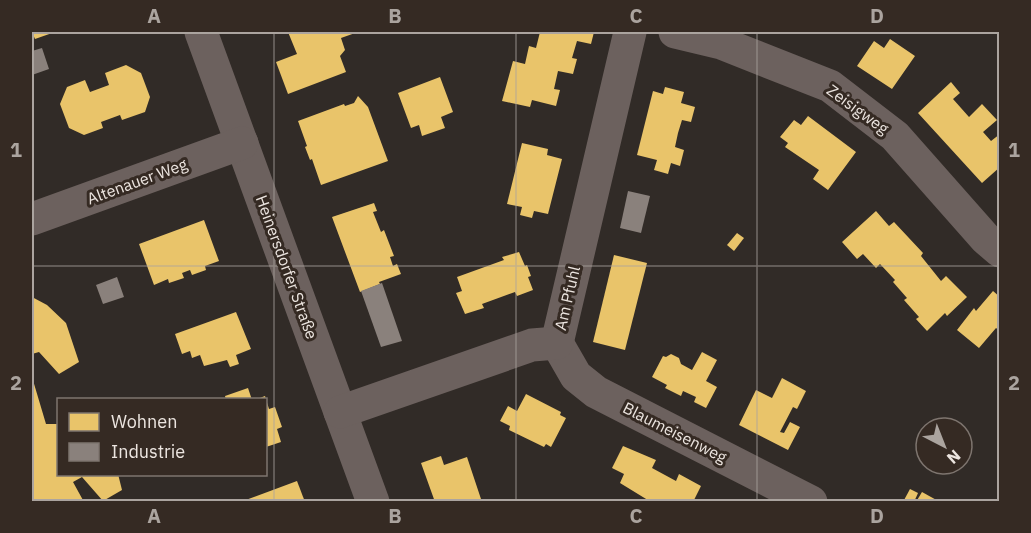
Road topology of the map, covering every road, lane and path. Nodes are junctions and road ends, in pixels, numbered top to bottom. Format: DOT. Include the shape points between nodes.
graph roads {
  1 [pos="201,32"];
  2 [pos="630,32"];
  3 [pos="675,32"];
  4 [pos="242,143"];
  5 [pos="32,219"];
  6 [pos="999,251"];
  7 [pos="557,343"];
  8 [pos="340,412"];
  9 [pos="373,501"];
  10 [pos="811,501"];
  1 -- 4 [label="street, Heinersdorfer Straße"];
  2 -- 7 [label="street, Am Pfuhl"];
  3 -- 6 [label="street, Zeisigweg" via="721,43 830,86 895,136"];
  4 -- 5 [label="street, Altenauer Weg"];
  4 -- 8 [label="street, Heinersdorfer Straße"];
  7 -- 8 [label="street, Am Pfuhl" via="532,345"];
  7 -- 10 [label="street, Blaumeisenweg" via="576,376 596,392"];
  8 -- 9 [label="street, Heinersdorfer Straße"];
}
